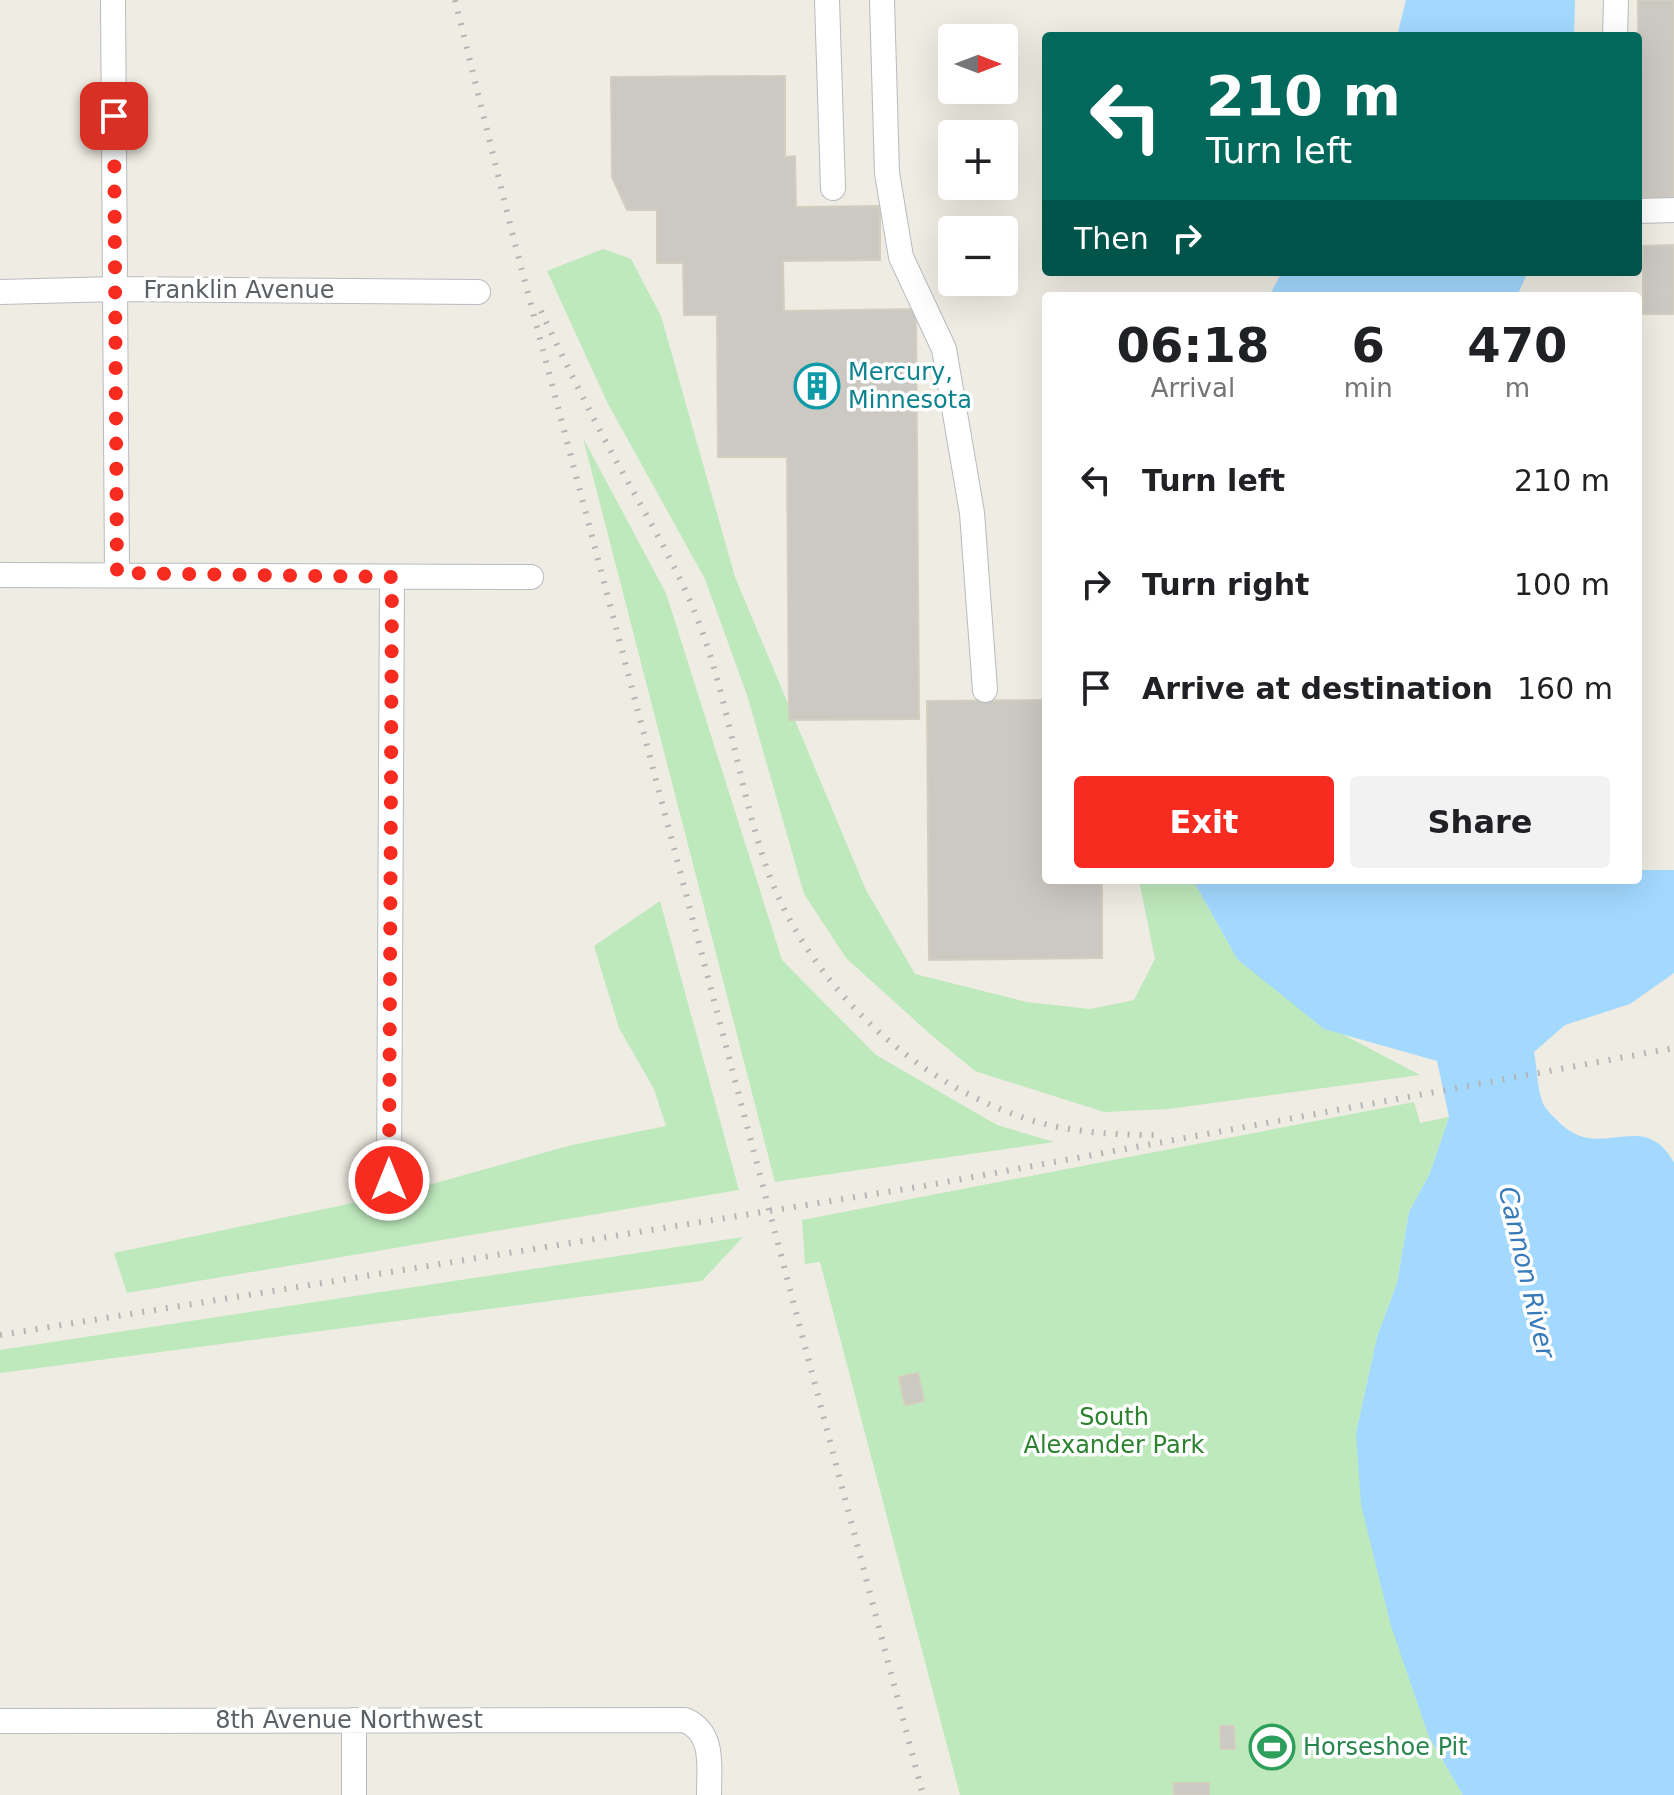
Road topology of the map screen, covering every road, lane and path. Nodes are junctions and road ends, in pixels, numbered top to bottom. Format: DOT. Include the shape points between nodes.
graph roads {
  1 [pos="113,0"];
  2 [pos="827,0"];
  3 [pos="882,0"];
  4 [pos="1616,0"];
  5 [pos="1615,32"];
  6 [pos="833,188"];
  7 [pos="1674,210"];
  8 [pos="1642,211"];
  9 [pos="116,289"];
  10 [pos="0,292"];
  11 [pos="478,292"];
  12 [pos="117,573"];
  13 [pos="0,575"];
  14 [pos="392,577"];
  15 [pos="531,577"];
  16 [pos="985,690"];
  17 [pos="389,1180"];
  18 [pos="354,1720"];
  19 [pos="0,1721"];
  20 [pos="354,1795"];
  21 [pos="709,1795"];
  1 -- 9 [label="street"];
  2 -- 6 [label="street"];
  3 -- 16 [label="street" via="887,173 901,257 944,349 972,513"];
  4 -- 5 [label="street"];
  7 -- 8 [label="street"];
  9 -- 10 [label="street, Franklin Avenue"];
  9 -- 11 [label="street, Franklin Avenue"];
  9 -- 12 [label="street"];
  12 -- 13 [label="street"];
  12 -- 14 [label="street"];
  14 -- 15 [label="street"];
  14 -- 17 [label="street"];
  18 -- 19 [label="street, 8th Avenue Northwest"];
  18 -- 20 [label="street"];
  18 -- 21 [label="street, 8th Avenue Northwest" via="685,1720 697,1725 707,1741"];
}
